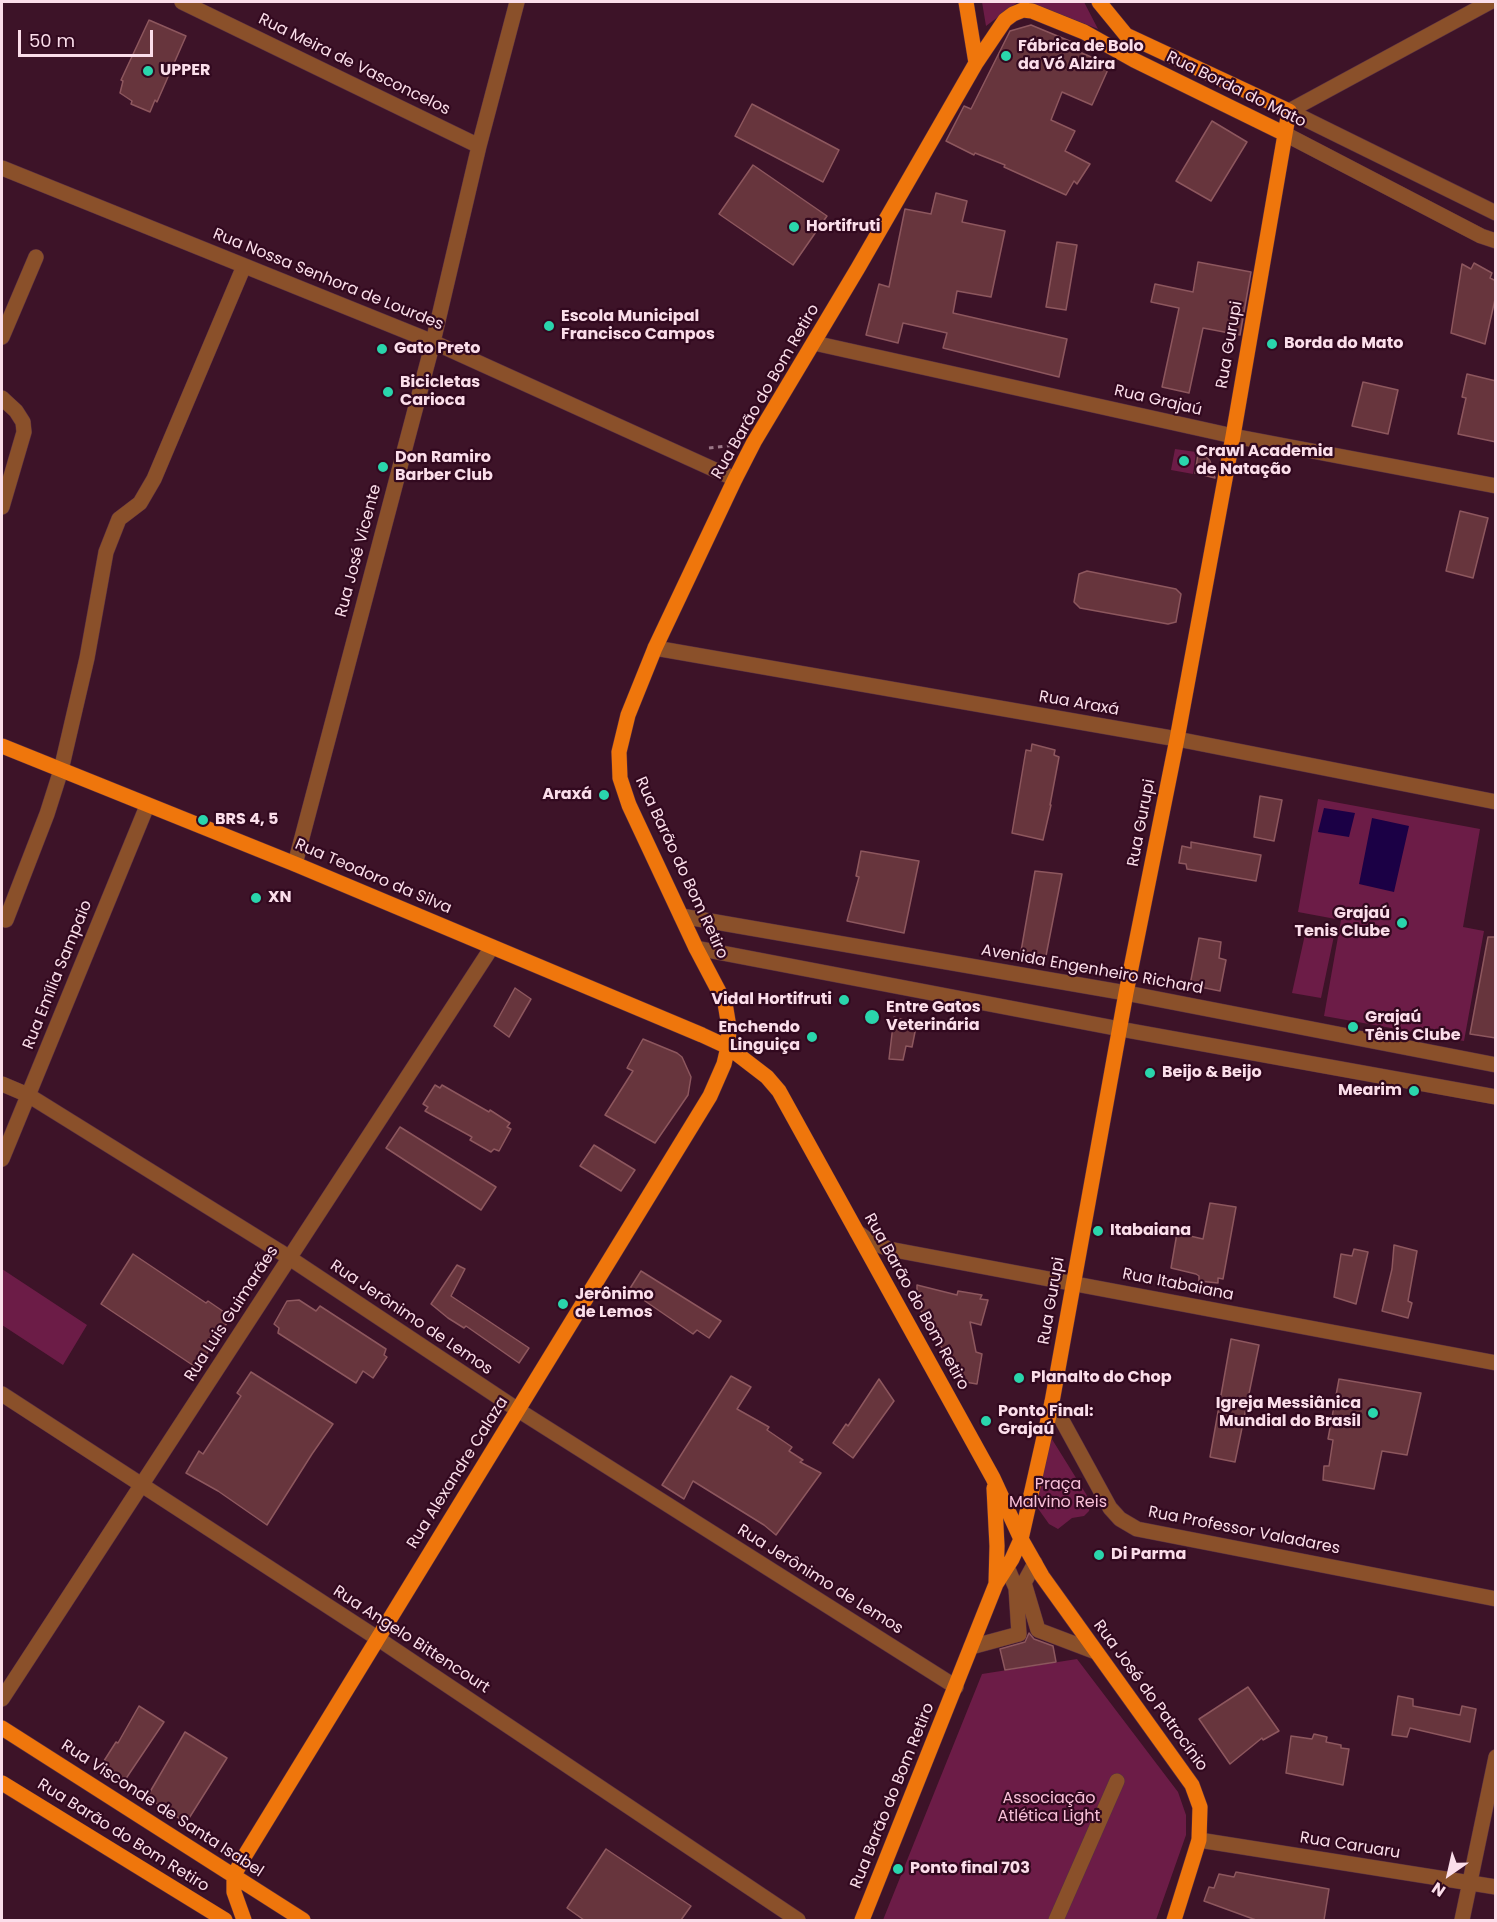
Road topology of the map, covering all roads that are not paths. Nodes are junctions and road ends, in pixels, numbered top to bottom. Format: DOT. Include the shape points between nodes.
graph roads {
  1 [pos="182,2"];
  2 [pos="517,2"];
  3 [pos="966,2"];
  4 [pos="1099,2"];
  5 [pos="1490,2"];
  6 [pos="1084,32"];
  7 [pos="1126,35"];
  8 [pos="976,63"];
  9 [pos="1289,111"];
  10 [pos="1285,134"];
  11 [pos="479,146"];
  12 [pos="2,168"];
  13 [pos="1458,196"];
  14 [pos="1496,213"];
  15 [pos="1448,219"];
  16 [pos="1496,241"];
  17 [pos="36,257"];
  18 [pos="244,266"];
  19 [pos="2,337"];
  20 [pos="433,342"];
  21 [pos="814,343"];
  22 [pos="2,398"];
  23 [pos="1233,436"];
  24 [pos="735,478"];
  25 [pos="1496,486"];
  26 [pos="2,507"];
  27 [pos="655,648"];
  28 [pos="1177,739"];
  29 [pos="2,746"];
  30 [pos="61,770"];
  31 [pos="1496,802"];
  32 [pos="147,806"];
  33 [pos="295,864"];
  34 [pos="681,916"];
  35 [pos="6,920"];
  36 [pos="492,946"];
  37 [pos="696,948"];
  38 [pos="1126,993"];
  39 [pos="1120,1029"];
  40 [pos="728,1047"];
  41 [pos="1496,1065"];
  42 [pos="2,1084"];
  43 [pos="28,1095"];
  44 [pos="1496,1097"];
  45 [pos="2,1159"];
  46 [pos="857,1232"];
  47 [pos="290,1258"];
  48 [pos="1073,1284"];
  49 [pos="1496,1363"];
  50 [pos="2,1394"];
  51 [pos="1052,1402"];
  52 [pos="518,1410"];
  53 [pos="993,1478"];
  54 [pos="142,1486"];
  55 [pos="1021,1539"];
  56 [pos="1035,1563"];
  57 [pos="1007,1568"];
  58 [pos="996,1584"];
  59 [pos="1496,1599"];
  60 [pos="377,1638"];
  61 [pos="971,1647"];
  62 [pos="1096,1652"];
  63 [pos="956,1687"];
  64 [pos="2,1700"];
  65 [pos="2,1728"];
  66 [pos="1496,1757"];
  67 [pos="1117,1781"];
  68 [pos="2,1783"];
  69 [pos="1199,1840"];
  70 [pos="234,1875"];
  71 [pos="1469,1882"];
  72 [pos="1496,1887"];
  73 [pos="225,1920"];
  74 [pos="244,1920"];
  75 [pos="303,1920"];
  76 [pos="798,1920"];
  77 [pos="862,1920"];
  78 [pos="1056,1920"];
  79 [pos="1174,1920"];
  80 [pos="1462,1920"];
  1 -- 11 [label="street, Rua Meira de Vasconcelos"];
  2 -- 11 [label="street, Rua José Vicente"];
  3 -- 8 [label="main road"];
  4 -- 7 [label="main road"];
  5 -- 9 [label="street"];
  6 -- 7 [label="main road"];
  6 -- 8 [label="main road, Rua Borda do Mato" via="1023,10 1005,20"];
  6 -- 10 [label="main road, Rua Borda do Mato"];
  7 -- 9 [label="main road, Rua Borda do Mato"];
  8 -- 21 [label="main road, Rua Barão do Bom Retiro"];
  9 -- 10 [label="main road, Rua Gurupi"];
  9 -- 13 [label="street, Rua Borda do Mato"];
  10 -- 15 [label="street, Rua Borda do Mato"];
  10 -- 23 [label="main road, Rua Gurupi"];
  11 -- 20 [label="street, Rua José Vicente"];
  12 -- 18 [label="street, Rua Nossa Senhora de Lourdes"];
  13 -- 14 [label="street, Rua Borda do Mato"];
  13 -- 15 [label="street"];
  15 -- 16 [label="street, Rua Borda do Mato"];
  17 -- 19 [label="street"];
  18 -- 20 [label="street, Rua Nossa Senhora de Lourdes"];
  18 -- 30 [label="street" via="154,479 140,503 119,519 106,552"];
  20 -- 24 [label="street, Rua Nossa Senhora de Lourdes"];
  20 -- 33 [label="street, Rua José Vicente"];
  21 -- 23 [label="street, Rua Grajaú"];
  21 -- 24 [label="main road, Rua Barão do Bom Retiro"];
  22 -- 26 [label="street" via="16,411 24,432"];
  23 -- 25 [label="street, Rua Grajaú"];
  23 -- 28 [label="main road, Rua Gurupi"];
  24 -- 27 [label="main road, Rua Barão do Bom Retiro"];
  27 -- 28 [label="street, Rua Araxá"];
  27 -- 34 [label="main road, Rua Barão do Bom Retiro" via="628,715 619,752 620,778 628,805"];
  28 -- 31 [label="street, Rua Araxá"];
  28 -- 38 [label="main road, Rua Gurupi"];
  29 -- 30 [label="main road, Rua Teodoro da Silva"];
  30 -- 32 [label="main road, Rua Teodoro da Silva"];
  30 -- 35 [label="street"];
  32 -- 33 [label="main road, Rua Teodoro da Silva"];
  32 -- 43 [label="street, Rua Emília Sampaio"];
  33 -- 36 [label="main road, Rua Teodoro da Silva"];
  34 -- 37 [label="main road, Rua Barão do Bom Retiro"];
  34 -- 38 [label="street, Avenida Engenheiro Richard"];
  36 -- 40 [label="main road, Rua Teodoro da Silva"];
  36 -- 47 [label="street, Rua Luis Guimarães"];
  37 -- 39 [label="street"];
  37 -- 40 [label="main road, Rua Barão do Bom Retiro" via="725,1003 729,1016"];
  38 -- 39 [label="main road, Rua Gurupi"];
  38 -- 41 [label="street, Avenida Engenheiro Richard"];
  39 -- 44 [label="street"];
  39 -- 48 [label="main road, Rua Gurupi"];
  40 -- 46 [label="main road, Rua Barão do Bom Retiro" via="779,1091"];
  40 -- 52 [label="main road, Rua Alexandre Calaza" via="710,1096"];
  42 -- 43 [label="street, Rua Jerônimo de Lemos"];
  43 -- 45 [label="street, Rua Emília Sampaio"];
  43 -- 47 [label="street, Rua Jerônimo de Lemos"];
  46 -- 48 [label="street, Rua Itabaiana" via="889,1249"];
  46 -- 53 [label="main road, Rua Barão do Bom Retiro"];
  47 -- 52 [label="street, Rua Jerônimo de Lemos"];
  47 -- 54 [label="street, Rua Luis Guimarães"];
  48 -- 49 [label="street, Rua Itabaiana"];
  48 -- 51 [label="main road, Rua Gurupi"];
  50 -- 54 [label="street, Rua Angelo Bittencourt"];
  51 -- 55 [label="main road, Rua Gurupi"];
  51 -- 59 [label="street, Rua Professor Valadares" via="1110,1508 1137,1529"];
  52 -- 60 [label="main road, Rua Alexandre Calaza"];
  52 -- 63 [label="street, Rua Jerônimo de Lemos"];
  53 -- 55 [label="main road, Rua Barão do Bom Retiro"];
  53 -- 58 [label="main road, Rua Barão do Bom Retiro" via="998,1546"];
  54 -- 60 [label="street, Rua Angelo Bittencourt"];
  54 -- 64 [label="street, Rua Luis Guimarães"];
  55 -- 56 [label="main road, Rua José do Patrocínio"];
  55 -- 57 [label="main road, Rua Barão do Bom Retiro"];
  56 -- 62 [label="main road, Rua José do Patrocínio"];
  56 -- 62 [label="street" via="1024,1583 1038,1630"];
  57 -- 58 [label="main road, Rua Barão do Bom Retiro"];
  57 -- 61 [label="street" via="1017,1587 1019,1634"];
  58 -- 61 [label="main road, Rua Barão do Bom Retiro"];
  60 -- 70 [label="main road, Rua Alexandre Calaza"];
  60 -- 76 [label="street, Rua Angelo Bittencourt"];
  61 -- 63 [label="main road, Rua Barão do Bom Retiro"];
  62 -- 69 [label="main road, Rua José do Patrocínio" via="1192,1785 1200,1807"];
  63 -- 77 [label="main road, Rua Barão do Bom Retiro"];
  65 -- 70 [label="main road, Rua Visconde de Santa Isabel"];
  66 -- 71 [label="street"];
  67 -- 78 [label="street"];
  68 -- 73 [label="main road, Rua Barão do Bom Retiro"];
  69 -- 71 [label="street, Rua Caruaru"];
  69 -- 79 [label="main road, Rua José do Patrocínio"];
  70 -- 74 [label="main road" via="234,1892"];
  70 -- 75 [label="main road, Rua Visconde de Santa Isabel"];
  71 -- 72 [label="street, Rua Caruaru"];
  71 -- 80 [label="street"];
}
